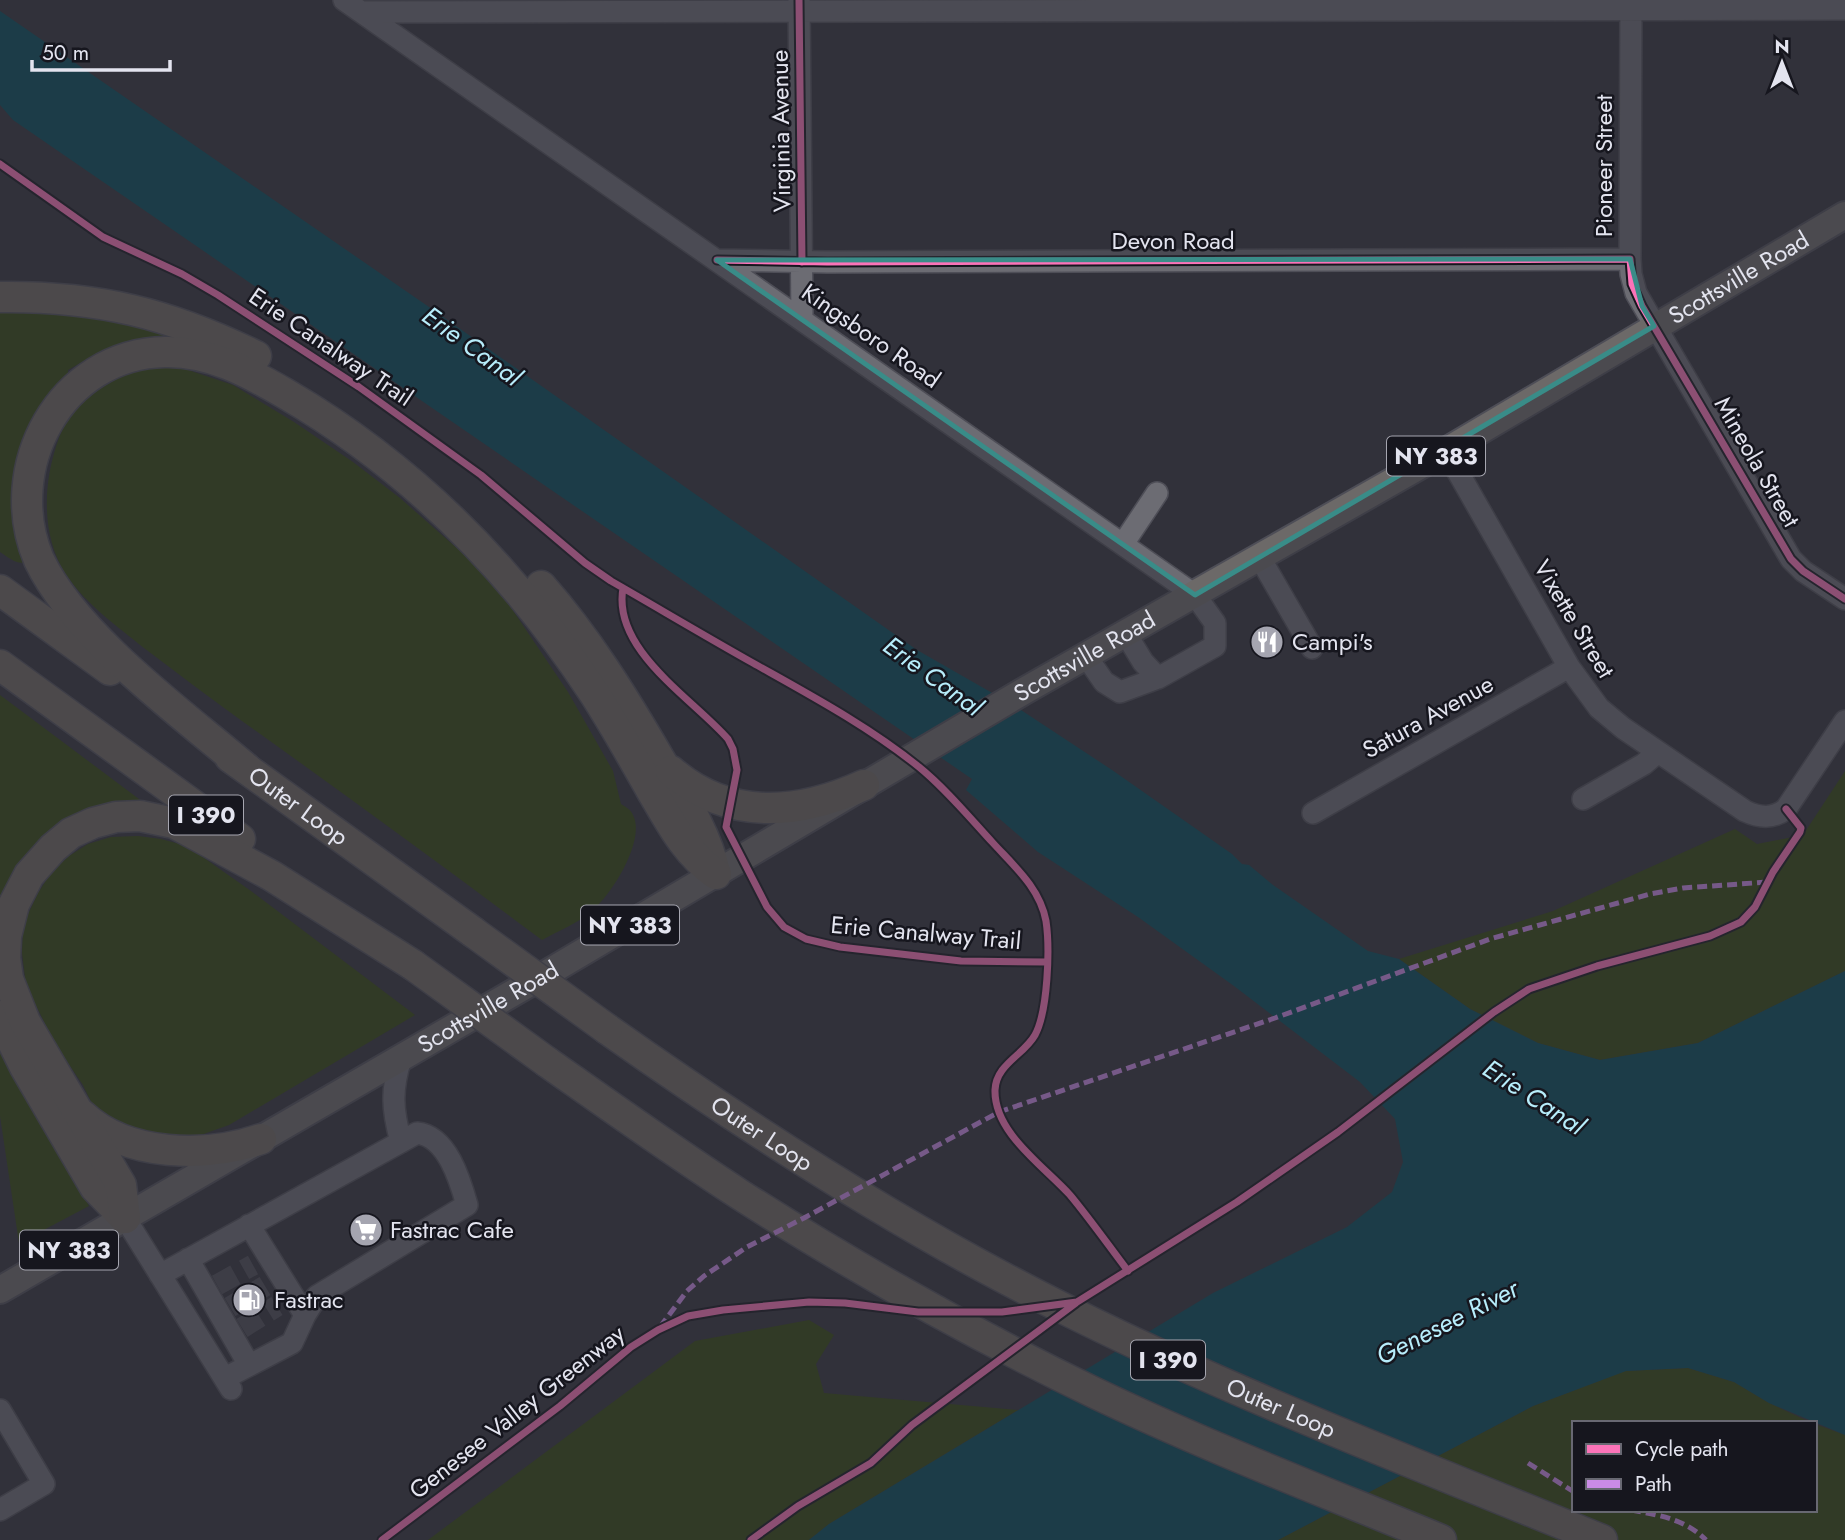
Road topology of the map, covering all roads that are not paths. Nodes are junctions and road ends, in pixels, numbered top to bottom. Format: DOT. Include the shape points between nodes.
graph roads {
  1 [pos="1631,5"];
  2 [pos="353,6"];
  3 [pos="799,6"];
  4 [pos="1845,9"];
  5 [pos="1845,215"];
  6 [pos="1630,259"];
  7 [pos="717,260"];
  8 [pos="802,262"];
  9 [pos="0,297"];
  10 [pos="802,320"];
  11 [pos="1654,326"];
  12 [pos="1446,451"];
  13 [pos="1157,493"];
  14 [pos="1124,544"];
  15 [pos="1260,558"];
  16 [pos="0,590"];
  17 [pos="1195,594"];
  18 [pos="1845,599"];
  19 [pos="1126,634"];
  20 [pos="1312,648"];
  21 [pos="1086,656"];
  22 [pos="0,665"];
  23 [pos="1569,667"];
  24 [pos="1158,678"];
  25 [pos="1845,721"];
  26 [pos="1658,752"];
  27 [pos="659,758"];
  28 [pos="247,769"];
  29 [pos="863,785"];
  30 [pos="1583,799"];
  31 [pos="1313,813"];
  32 [pos="716,874"];
  33 [pos="413,965"];
  34 [pos="0,1016"];
  35 [pos="401,1058"];
  36 [pos="74,1107"];
  37 [pos="261,1139"];
  38 [pos="401,1142"];
  39 [pos="125,1218"];
  40 [pos="249,1225"];
  41 [pos="188,1259"];
  42 [pos="160,1275"];
  43 [pos="0,1290"];
  44 [pos="305,1315"];
  45 [pos="249,1365"];
  46 [pos="0,1410"];
  47 [pos="0,1510"];
  48 [pos="1441,1540"];
  49 [pos="1602,1540"];
  1 -- 3 [label="street"];
  1 -- 4 [label="street"];
  1 -- 6 [label="street, Pioneer Street"];
  2 -- 3 [label="street"];
  2 -- 7 [label="street, Kingsboro Road"];
  3 -- 8 [label="street, Virginia Avenue"];
  5 -- 11 [label="main road, Scottsville Road / NY 383"];
  6 -- 8 [label="street, Devon Road"];
  6 -- 11 [label="street, Pioneer Street" via="1636,293"];
  7 -- 8 [label="street, Devon Road"];
  7 -- 10 [label="street, Kingsboro Road"];
  8 -- 10 [label="street, Virginia Avenue"];
  9 -- 27 [label="highway" via="85,301 175,321 263,359 362,422 453,495 545,590 603,666"];
  10 -- 14 [label="street, Kingsboro Road"];
  11 -- 12 [label="main road, Scottsville Road / NY 383"];
  11 -- 18 [label="street, Mineola Street" via="1791,559"];
  12 -- 15 [label="main road, Scottsville Road / NY 383"];
  12 -- 23 [label="street, Vixette Street"];
  13 -- 14 [label="street"];
  14 -- 17 [label="street, Kingsboro Road"];
  15 -- 17 [label="main road, Scottsville Road / NY 383"];
  15 -- 20 [label="street"];
  16 -- 28 [label="highway, Outer Loop / I 390"];
  17 -- 19 [label="main road, Scottsville Road / NY 383"];
  17 -- 24 [label="street" via="1215,623 1215,646"];
  19 -- 21 [label="main road, Scottsville Road / NY 383"];
  19 -- 24 [label="street"];
  21 -- 24 [label="street" via="1104,682 1120,692"];
  21 -- 29 [label="main road, Scottsville Road / NY 383"];
  22 -- 33 [label="highway, I 390"];
  23 -- 26 [label="street, Vixette Street" via="1607,716"];
  23 -- 31 [label="street, Satura Avenue"];
  25 -- 26 [label="street, Vixette Street" via="1790,803 1771,817 1745,811"];
  26 -- 30 [label="street"];
  27 -- 29 [label="highway" via="690,785 747,807 798,807"];
  27 -- 32 [label="highway" via="701,829"];
  28 -- 32 [label="highway" via="95,635 55,587 34,547 24,493 28,465 43,425 60,401 83,381 128,358 162,352 196,354 247,372 354,439 438,506 482,548 541,618 601,705 683,843"];
  28 -- 49 [label="highway, Outer Loop / I 390, bridge" via="607,1029 758,1133 916,1230 1147,1350"];
  29 -- 32 [label="main road, Scottsville Road / NY 383"];
  32 -- 35 [label="main road, Scottsville Road / NY 383"];
  33 -- 36 [label="highway" via="272,876 174,823 128,816 82,828 53,848 29,875 14,904 5,947 15,1000"];
  33 -- 48 [label="highway, I 390, bridge" via="695,1165 886,1282 1093,1392"];
  34 -- 39 [label="highway" via="95,1187"];
  35 -- 37 [label="main road, Scottsville Road / NY 383"];
  35 -- 38 [label="street" via="394,1080 393,1109"];
  36 -- 37 [label="highway" via="105,1131 152,1147 206,1151"];
  36 -- 39 [label="highway" via="121,1185"];
  37 -- 39 [label="main road, Scottsville Road / NY 383"];
  38 -- 40 [label="street"];
  38 -- 44 [label="street" via="417,1133 440,1144 467,1205 414,1238 394,1239 321,1280"];
  39 -- 42 [label="street"];
  39 -- 43 [label="main road, Scottsville Road / NY 383"];
  40 -- 41 [label="street"];
  40 -- 44 [label="street" via="261,1261 285,1301"];
  41 -- 42 [label="street"];
  41 -- 45 [label="street" via="212,1288 237,1331"];
  42 -- 45 [label="street" via="228,1383"];
  44 -- 45 [label="street" via="292,1343"];
  46 -- 47 [label="street" via="44,1484"];
}
